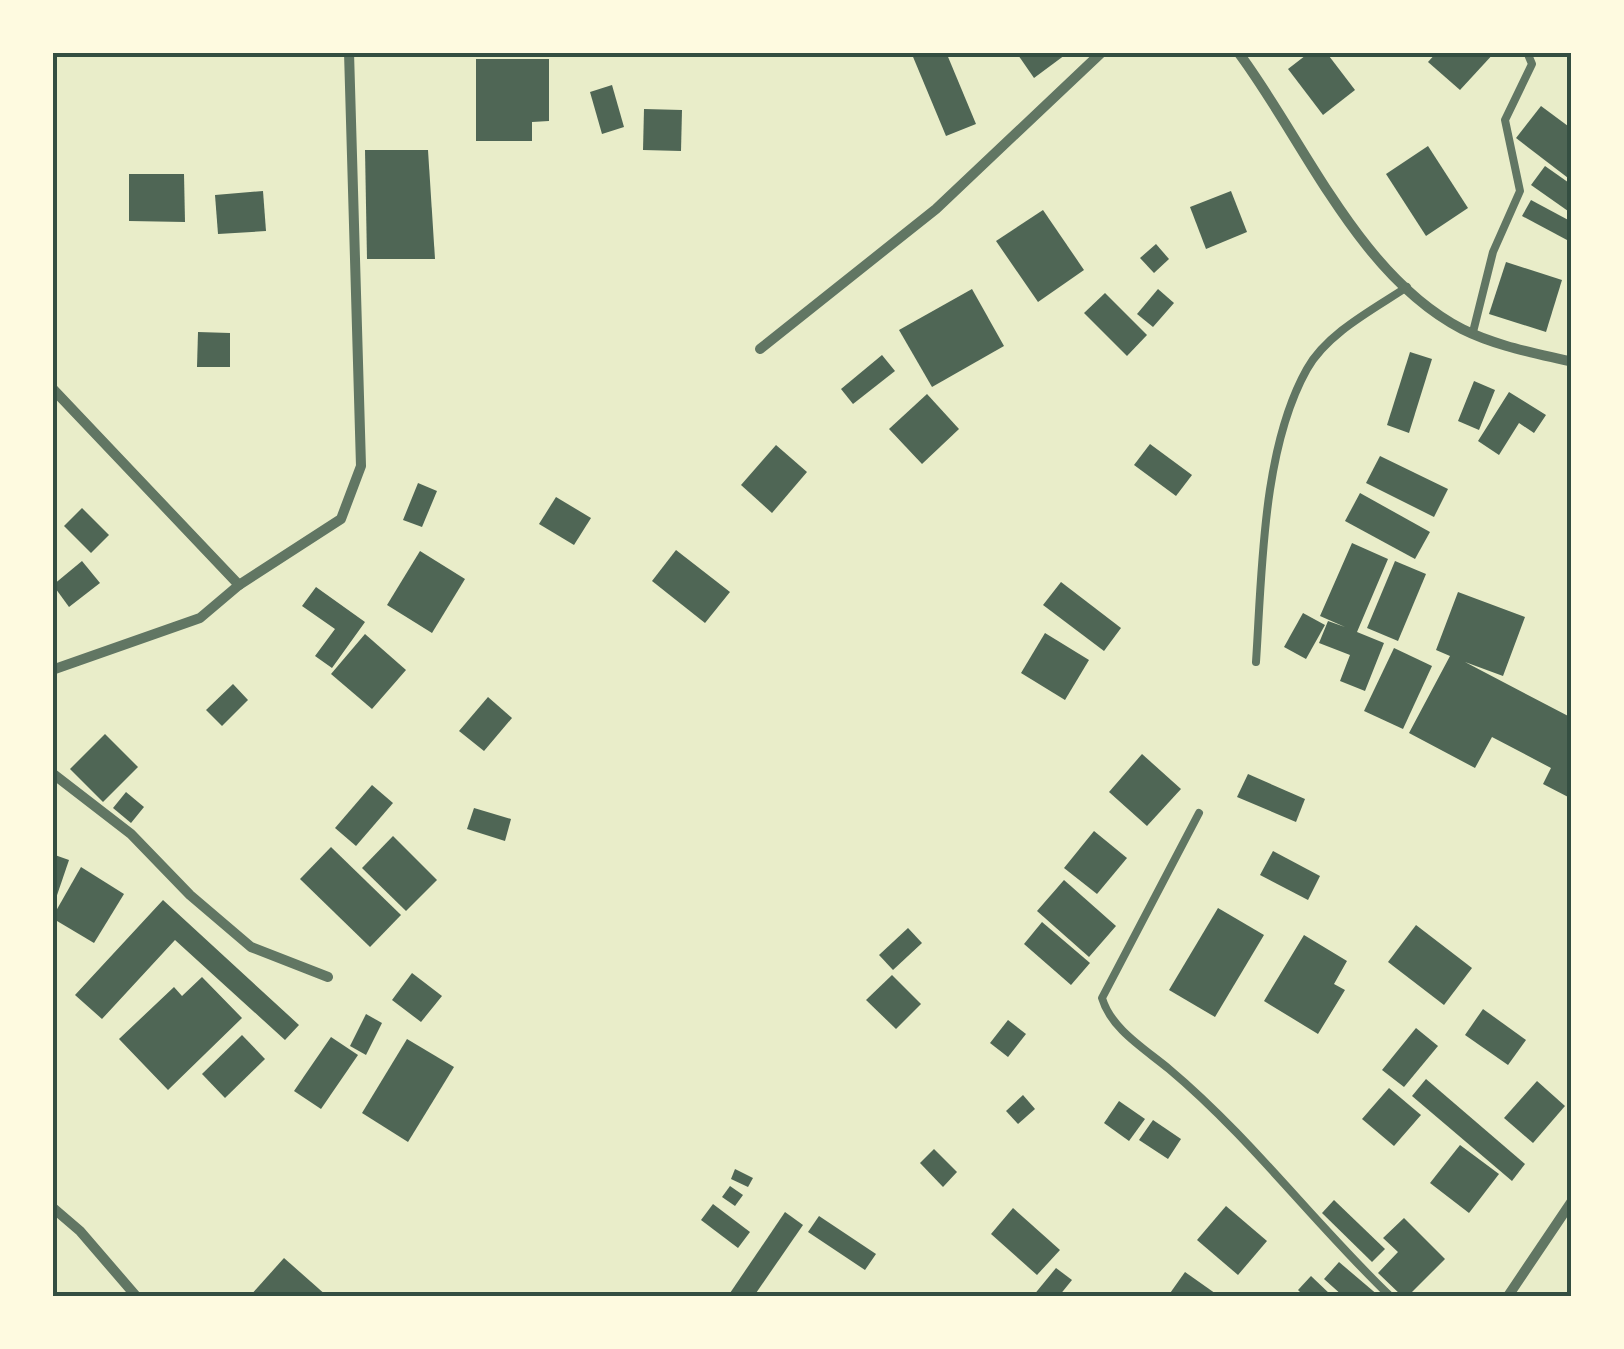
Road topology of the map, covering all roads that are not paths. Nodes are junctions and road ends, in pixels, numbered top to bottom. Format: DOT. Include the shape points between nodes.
graph roads {
  1 [pos="349,52"];
  2 [pos="1102,52"];
  3 [pos="1238,52"];
  4 [pos="1527,52"];
  5 [pos="1407,287"];
  6 [pos="1473,332"];
  7 [pos="760,349"];
  8 [pos="1572,362"];
  9 [pos="52,388"];
  10 [pos="239,585"];
  11 [pos="1256,662"];
  12 [pos="52,670"];
  13 [pos="52,773"];
  14 [pos="1199,813"];
  15 [pos="328,977"];
  16 [pos="1572,1201"];
  17 [pos="52,1207"];
  18 [pos="136,1296"];
  19 [pos="1390,1296"];
  20 [pos="1508,1296"];
  1 -- 10 [label="street" via="361,466 340,519"];
  2 -- 7 [label="street" via="936,208"];
  3 -- 5 [label="street" via="1326,190"];
  4 -- 6 [label="lane" via="1532,64 1505,120 1520,191 1493,252"];
  5 -- 6 [label="street"];
  5 -- 11 [label="lane" via="1339,334 1307,368 1282,439 1263,548"];
  6 -- 8 [label="street"];
  9 -- 10 [label="street"];
  10 -- 12 [label="street" via="200,618"];
  13 -- 15 [label="street" via="131,834 251,947"];
  14 -- 19 [label="lane" via="1102,998 1107,1016 1242,1139"];
  16 -- 20 [label="street"];
  17 -- 18 [label="street"];
}
